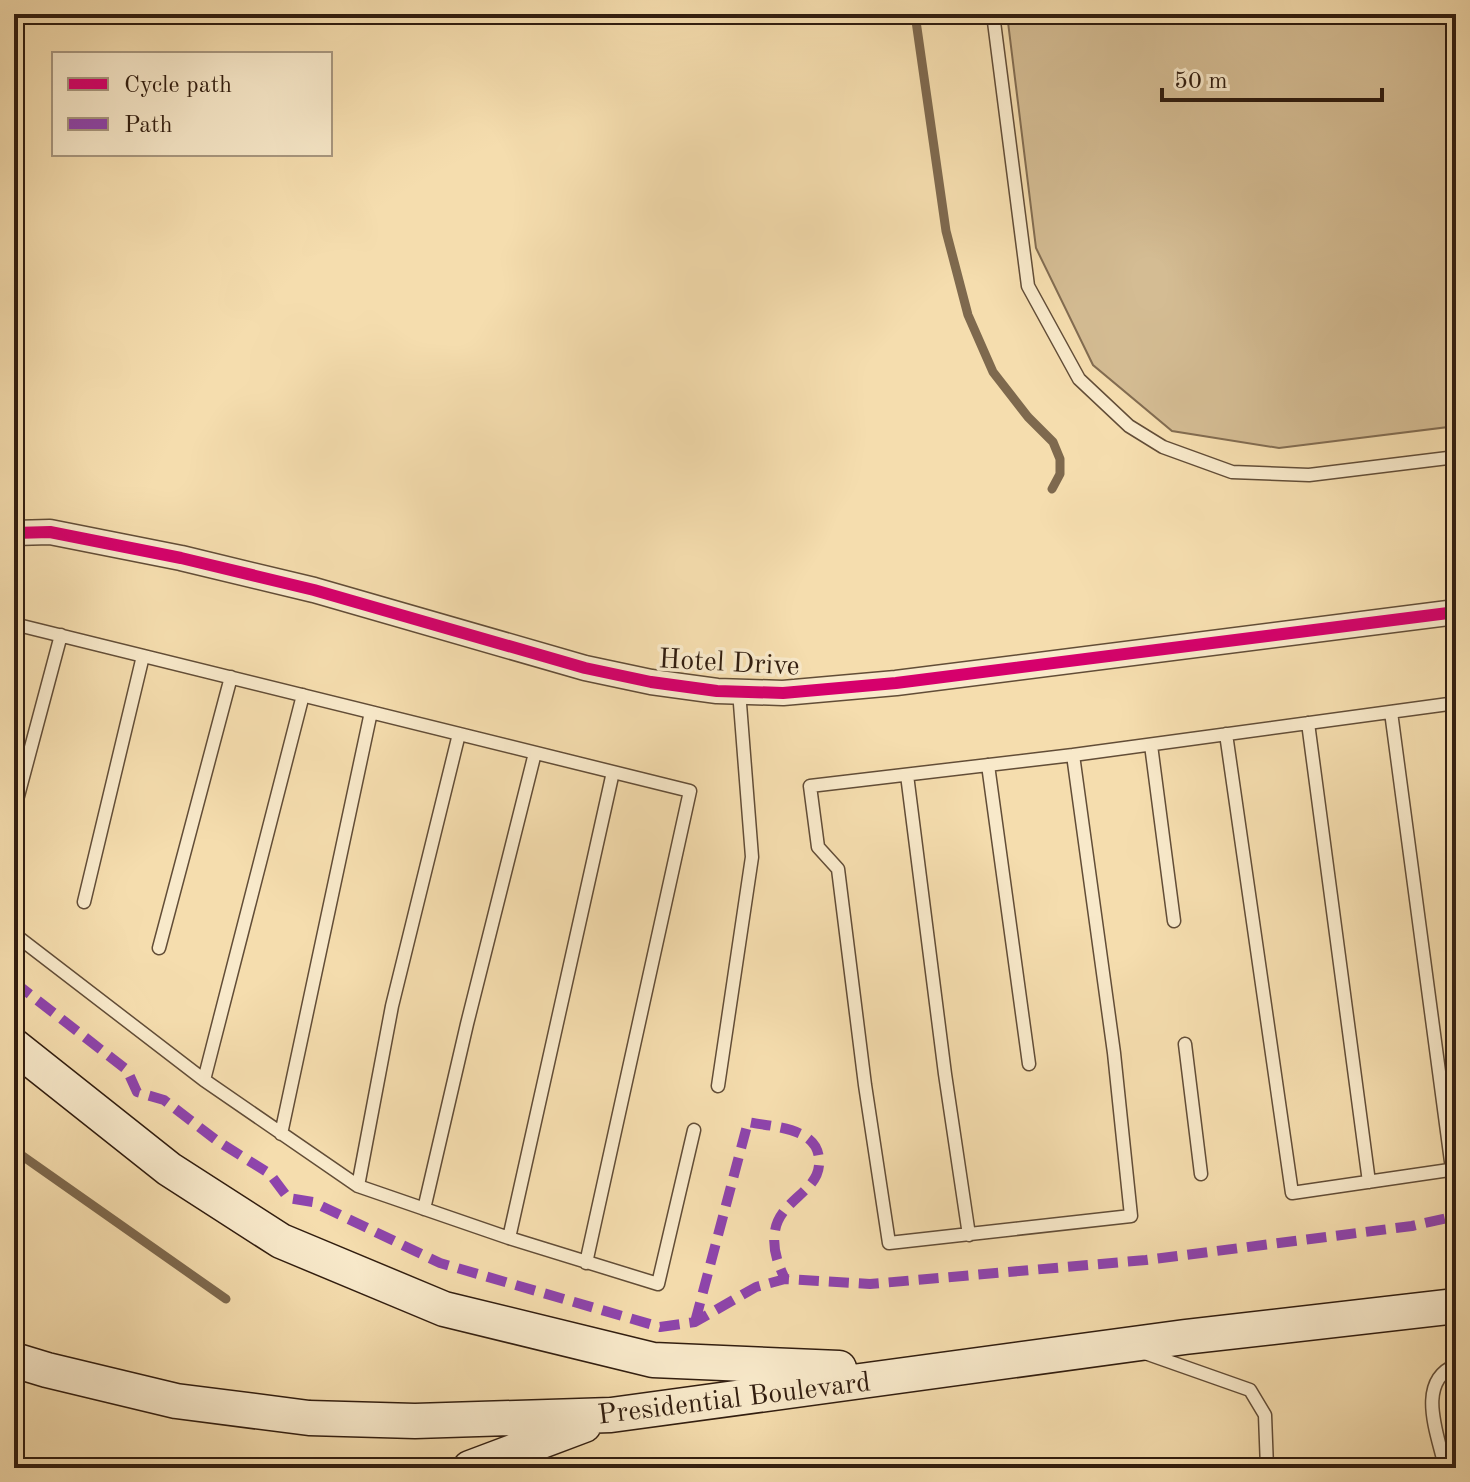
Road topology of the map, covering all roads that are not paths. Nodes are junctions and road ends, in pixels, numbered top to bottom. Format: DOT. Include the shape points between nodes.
graph roads {
  1 [pos="993,14"];
  2 [pos="1456,457"];
  3 [pos="14,533"];
  4 [pos="1456,612"];
  5 [pos="14,624"];
  6 [pos="61,635"];
  7 [pos="143,656"];
  8 [pos="231,677"];
  9 [pos="739,691"];
  10 [pos="303,695"];
  11 [pos="1456,703"];
  12 [pos="371,712"];
  13 [pos="1391,712"];
  14 [pos="1308,723"];
  15 [pos="459,734"];
  16 [pos="1226,734"];
  17 [pos="1151,745"];
  18 [pos="535,753"];
  19 [pos="1073,755"];
  20 [pos="988,765"];
  21 [pos="613,772"];
  22 [pos="907,775"];
  23 [pos="14,811"];
  24 [pos="84,902"];
  25 [pos="1174,921"];
  26 [pos="14,934"];
  27 [pos="159,948"];
  28 [pos="1185,1044"];
  29 [pos="14,1046"];
  30 [pos="1029,1064"];
  31 [pos="204,1080"];
  32 [pos="718,1086"];
  33 [pos="694,1130"];
  34 [pos="281,1134"];
  35 [pos="1454,1169"];
  36 [pos="1201,1174"];
  37 [pos="1369,1182"];
  38 [pos="358,1186"];
  39 [pos="424,1209"];
  40 [pos="969,1235"];
  41 [pos="509,1238"];
  42 [pos="586,1263"];
  43 [pos="1456,1306"];
  44 [pos="1125,1346"];
  45 [pos="14,1360"];
  46 [pos="1456,1365"];
  47 [pos="928,1373"];
  48 [pos="611,1415"];
  49 [pos="1456,1456"];
  50 [pos="1441,1465"];
  51 [pos="470,1468"];
  52 [pos="1267,1468"];
  1 -- 2 [label="lane" via="1028,286 1079,379 1129,426 1163,447 1232,472 1309,475"];
  3 -- 9 [label="street, Hotel Drive" via="50,532 181,558 314,590 585,668 651,682"];
  4 -- 9 [label="street, Hotel Drive" via="896,683 783,693"];
  5 -- 6 [label="lane"];
  6 -- 7 [label="lane"];
  6 -- 23 [label="lane"];
  7 -- 8 [label="lane"];
  7 -- 24 [label="lane"];
  8 -- 10 [label="lane"];
  8 -- 27 [label="lane"];
  9 -- 32 [label="lane" via="752,857"];
  10 -- 12 [label="lane"];
  10 -- 31 [label="lane"];
  11 -- 13 [label="lane"];
  12 -- 15 [label="lane"];
  12 -- 34 [label="lane"];
  13 -- 14 [label="lane"];
  13 -- 35 [label="lane"];
  14 -- 16 [label="lane"];
  14 -- 37 [label="lane"];
  15 -- 18 [label="lane"];
  15 -- 38 [label="lane" via="392,1006"];
  16 -- 17 [label="lane"];
  16 -- 37 [label="lane" via="1292,1193"];
  17 -- 19 [label="lane"];
  17 -- 25 [label="lane"];
  18 -- 21 [label="lane"];
  18 -- 39 [label="lane"];
  19 -- 20 [label="lane"];
  19 -- 40 [label="lane" via="1131,1216"];
  20 -- 22 [label="lane"];
  20 -- 30 [label="lane"];
  21 -- 41 [label="lane"];
  21 -- 42 [label="lane" via="690,791"];
  22 -- 40 [label="lane"];
  22 -- 40 [label="lane" via="810,786 818,847 838,869 889,1243"];
  26 -- 31 [label="lane"];
  28 -- 36 [label="lane"];
  29 -- 47 [label="main road" via="169,1169 281,1241 444,1309 653,1360"];
  31 -- 34 [label="lane"];
  33 -- 42 [label="lane" via="658,1284"];
  34 -- 38 [label="lane"];
  35 -- 37 [label="lane"];
  38 -- 39 [label="lane"];
  39 -- 41 [label="lane"];
  41 -- 42 [label="lane"];
  43 -- 44 [label="main road, Presidential Boulevard"];
  44 -- 47 [label="main road, Presidential Boulevard"];
  44 -- 52 [label="lane" via="1250,1390 1265,1415"];
  45 -- 48 [label="main road, Presidential Boulevard" via="176,1401 309,1418 415,1421"];
  46 -- 50 [label="lane" via="1434,1386 1431,1410"];
  47 -- 48 [label="main road, Presidential Boulevard"];
  48 -- 51 [label="main road"];
  49 -- 50 [label="lane"];
}
